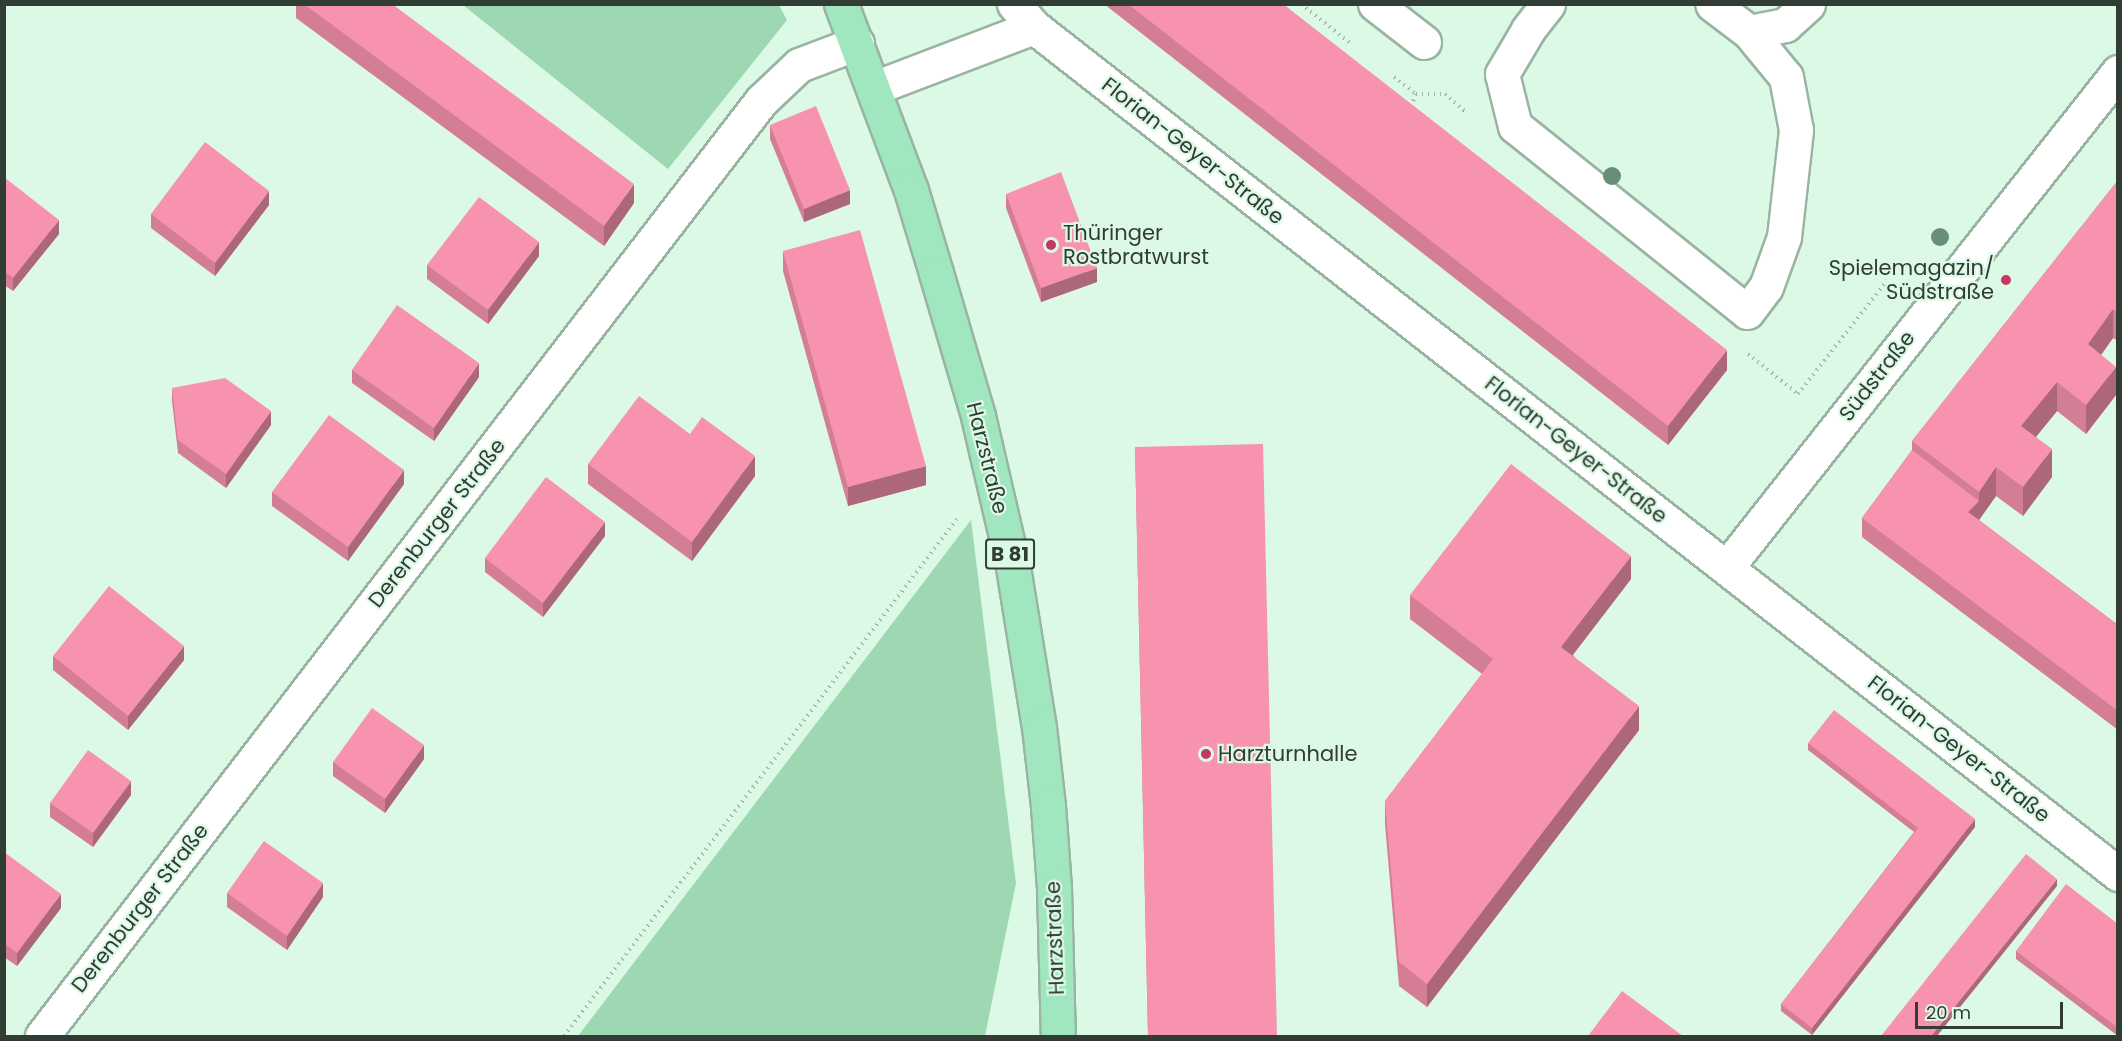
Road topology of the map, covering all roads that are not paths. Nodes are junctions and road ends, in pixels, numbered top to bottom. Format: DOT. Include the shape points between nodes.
graph roads {
  1 [pos="841,4"];
  2 [pos="1375,4"];
  3 [pos="1548,4"];
  4 [pos="1712,4"];
  5 [pos="1808,4"];
  6 [pos="1024,16"];
  7 [pos="1749,32"];
  8 [pos="1424,42"];
  9 [pos="857,43"];
  10 [pos="2118,72"];
  11 [pos="874,88"];
  12 [pos="1727,567"];
  13 [pos="2118,874"];
  14 [pos="42,1036"];
  15 [pos="1058,1036"];
  1 -- 9 [label="main road, Harzstraße / B 81"];
  2 -- 8 [label="street"];
  3 -- 7 [label="street" via="1502,74 1515,126 1747,312 1766,287 1784,237 1796,130 1786,77"];
  4 -- 7 [label="street"];
  5 -- 7 [label="street" via="1785,25"];
  6 -- 11 [label="street, Florian-Geyer-Straße"];
  6 -- 12 [label="street, Florian-Geyer-Straße"];
  9 -- 11 [label="main road, Harzstraße / B 81"];
  9 -- 14 [label="street, Derenburger Straße" via="799,65 761,101"];
  10 -- 12 [label="street, Südstraße"];
  11 -- 15 [label="main road, Harzstraße / B 81" via="936,273 992,472 1013,567 1039,727 1054,888"];
  12 -- 13 [label="street, Florian-Geyer-Straße"];
}
